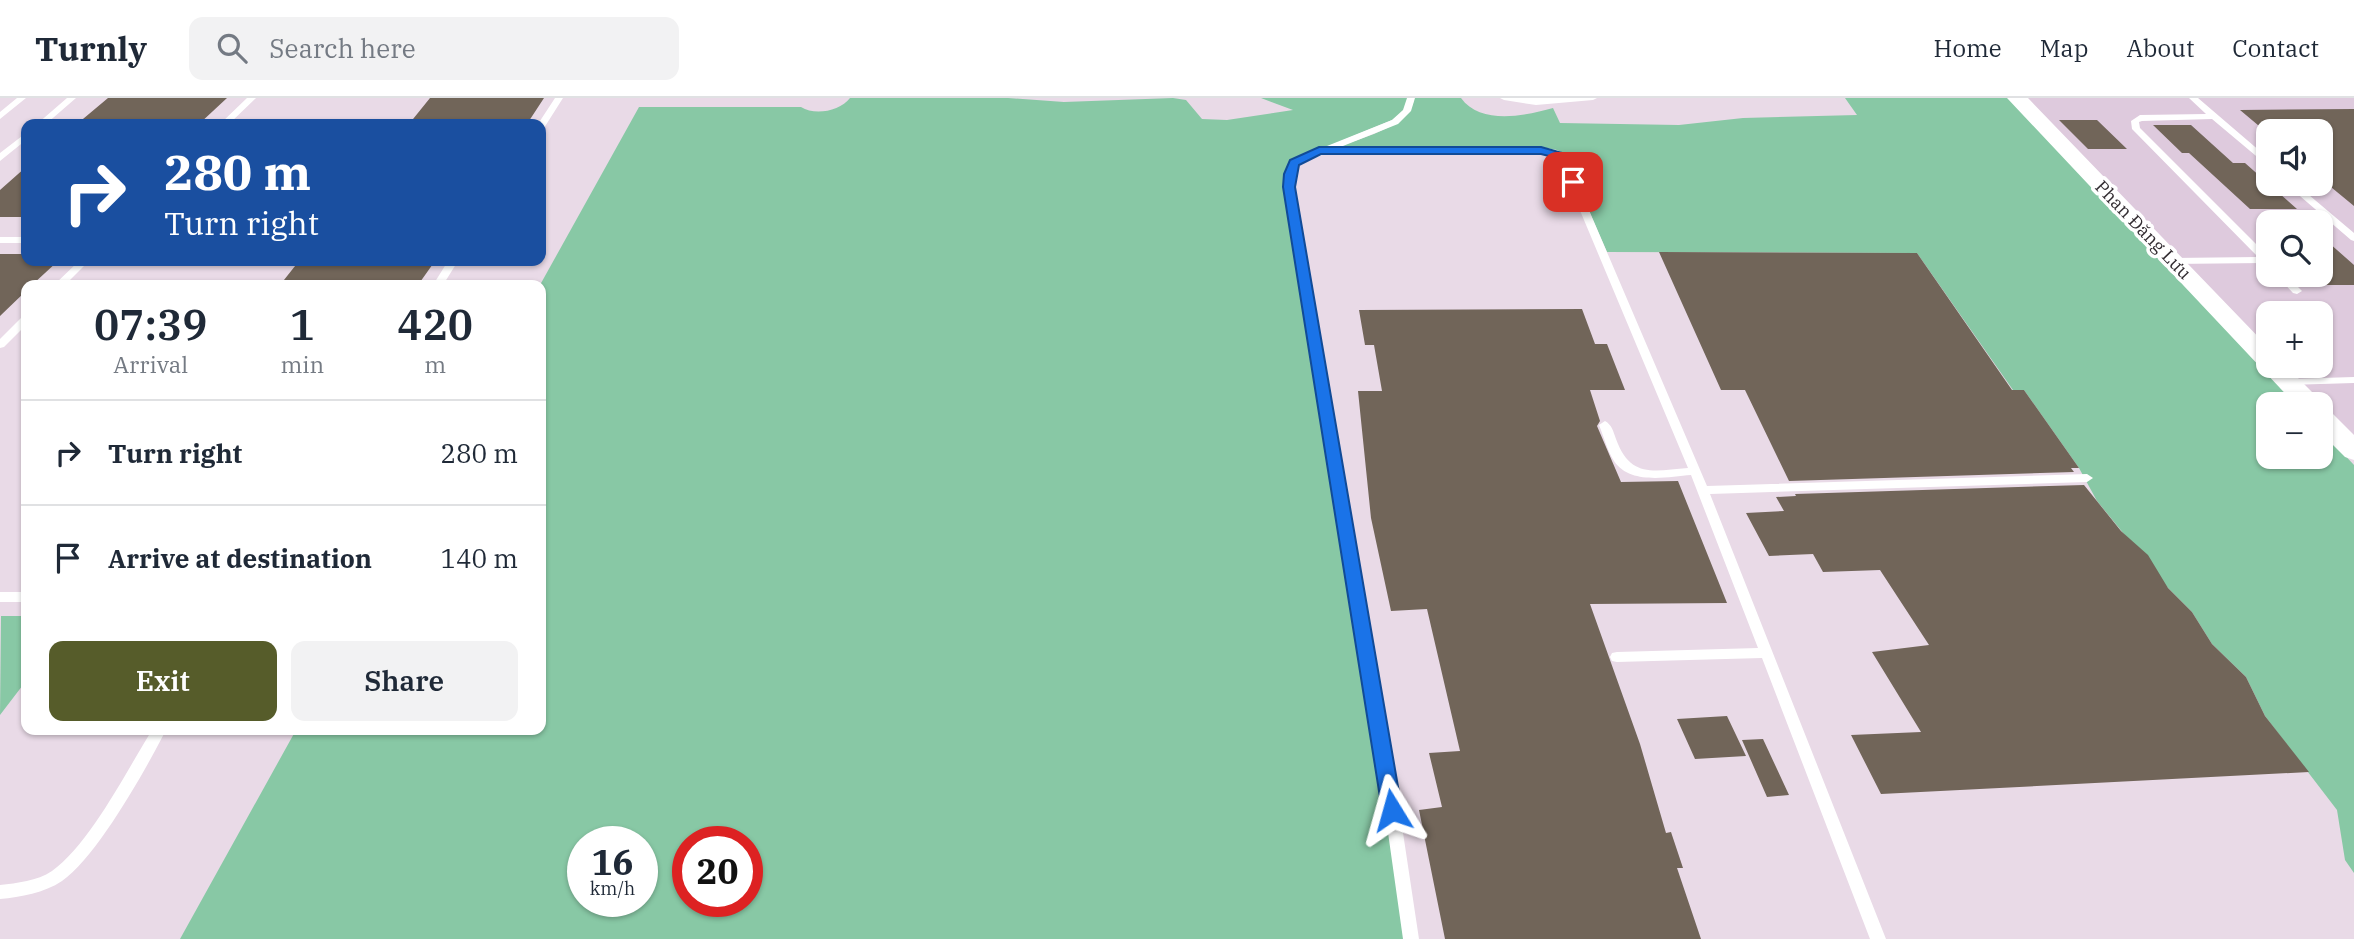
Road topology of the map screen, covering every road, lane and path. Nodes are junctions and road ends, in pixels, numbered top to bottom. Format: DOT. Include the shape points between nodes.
graph roads {
  1 [pos="22,98"];
  2 [pos="72,98"];
  3 [pos="252,98"];
  4 [pos="559,98"];
  5 [pos="1411,98"];
  6 [pos="1504,98"];
  7 [pos="1593,98"];
  8 [pos="2017,98"];
  9 [pos="2193,98"];
  10 [pos="0,116"];
  11 [pos="2214,116"];
  12 [pos="47,119"];
  13 [pos="229,119"];
  14 [pos="546,119"];
  15 [pos="21,140"];
  16 [pos="1319,151"];
  17 [pos="2256,153"];
  18 [pos="0,158"];
  19 [pos="2305,196"];
  20 [pos="2354,238"];
  21 [pos="0,240"];
  22 [pos="21,240"];
  23 [pos="2256,250"];
  24 [pos="2172,261"];
  25 [pos="2256,261"];
  26 [pos="78,266"];
  27 [pos="64,280"];
  28 [pos="2293,287"];
  29 [pos="2297,291"];
  30 [pos="21,324"];
  31 [pos="0,345"];
  32 [pos="2256,348"];
  33 [pos="2284,378"];
  34 [pos="2329,378"];
  35 [pos="2354,380"];
  36 [pos="2297,392"];
  37 [pos="1605,425"];
  38 [pos="2333,430"];
  39 [pos="2354,452"];
  40 [pos="1695,471"];
  41 [pos="2087,478"];
  42 [pos="1703,490"];
  43 [pos="0,597"];
  44 [pos="21,597"];
  45 [pos="1766,653"];
  46 [pos="1617,657"];
  47 [pos="156,735"];
  48 [pos="0,892"];
  49 [pos="1411,939"];
  50 [pos="1878,939"];
  1 -- 10 [label="lane"];
  2 -- 12 [label="lane"];
  3 -- 13 [label="lane"];
  4 -- 14 [label="lane"];
  5 -- 16 [label="lane" via="1407,111 1395,122"];
  6 -- 7 [label="lane" via="1536,102"];
  8 -- 24 [label="street, Phan Đăng Lưu"];
  9 -- 11 [label="lane"];
  11 -- 17 [label="lane"];
  11 -- 23 [label="lane" via="2135,121 2136,129"];
  15 -- 18 [label="lane"];
  16 -- 40 [label="lane" via="1541,150 1562,156"];
  16 -- 49 [label="lane" via="1294,163 1289,187"];
  19 -- 20 [label="lane"];
  21 -- 22 [label="lane"];
  24 -- 25 [label="lane"];
  24 -- 32 [label="street, Phan Đăng Lưu"];
  26 -- 27 [label="lane"];
  28 -- 29 [label="lane"];
  30 -- 31 [label="lane"];
  33 -- 36 [label="street"];
  34 -- 35 [label="lane"];
  37 -- 40 [label="lane" via="1628,468 1639,472"];
  38 -- 39 [label="street"];
  40 -- 42 [label="lane"];
  41 -- 42 [label="lane"];
  42 -- 45 [label="lane"];
  43 -- 44 [label="lane"];
  45 -- 46 [label="lane"];
  45 -- 50 [label="lane"];
  47 -- 48 [label="lane" via="86,846 68,865 30,888"];
}
